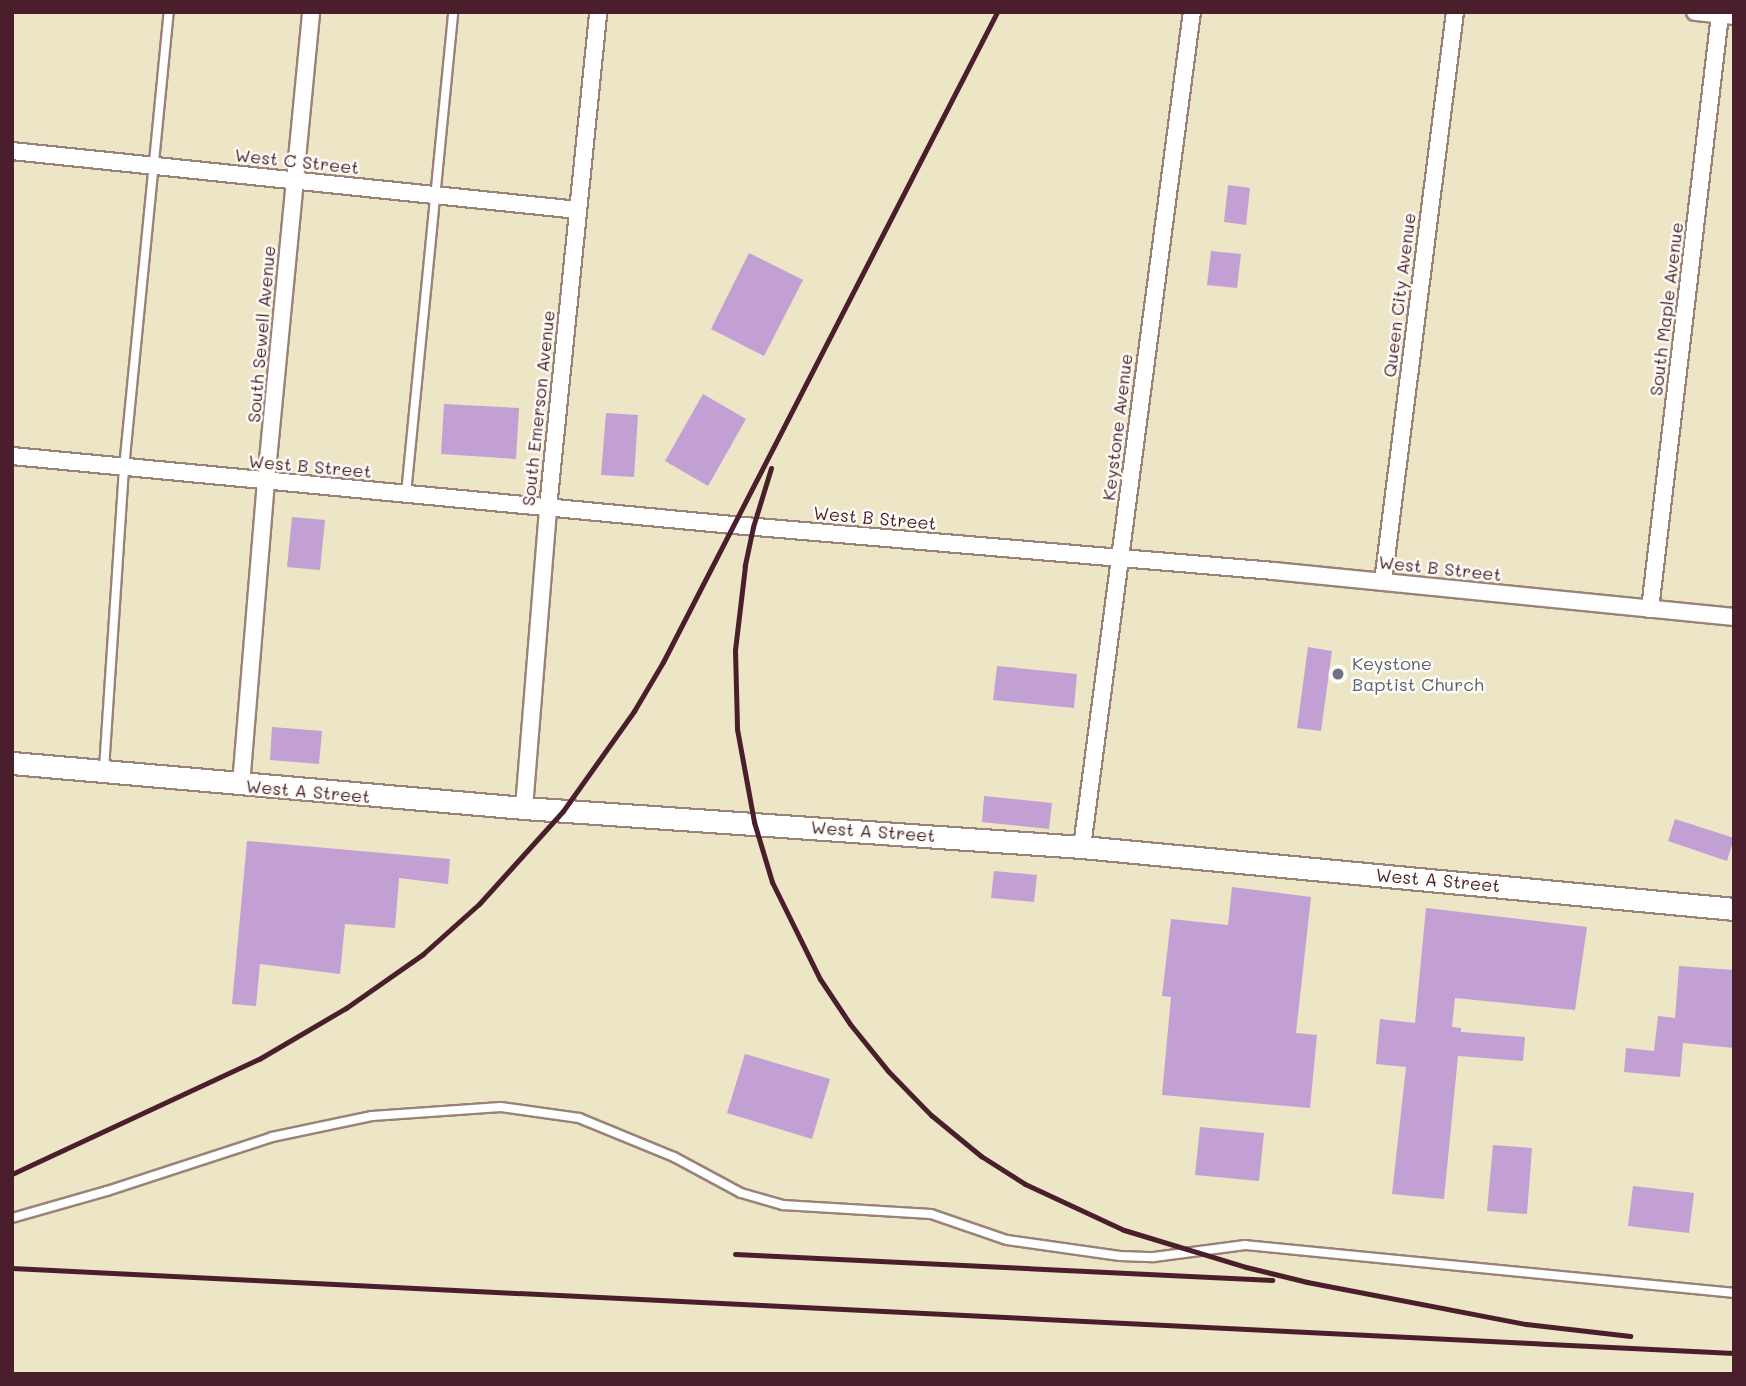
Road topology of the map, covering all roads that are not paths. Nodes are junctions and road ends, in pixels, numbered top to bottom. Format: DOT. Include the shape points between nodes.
graph roads {
  1 [pos="169,12"];
  2 [pos="312,12"];
  3 [pos="453,12"];
  4 [pos="598,12"];
  5 [pos="1192,12"];
  6 [pos="1455,12"];
  7 [pos="1695,12"];
  8 [pos="1727,15"];
  9 [pos="12,150"];
  10 [pos="154,165"];
  11 [pos="295,180"];
  12 [pos="436,195"];
  13 [pos="578,210"];
  14 [pos="12,456"];
  15 [pos="124,468"];
  16 [pos="266,481"];
  17 [pos="406,494"];
  18 [pos="548,508"];
  19 [pos="1120,557"];
  20 [pos="1384,582"];
  21 [pos="1650,609"];
  22 [pos="1734,617"];
  23 [pos="12,763"];
  24 [pos="104,772"];
  25 [pos="240,785"];
  26 [pos="524,808"];
  27 [pos="1082,847"];
  28 [pos="1734,909"];
  29 [pos="12,1218"];
  30 [pos="1734,1293"];
  1 -- 10 [label="lane"];
  2 -- 11 [label="street, South Sewell Avenue"];
  3 -- 12 [label="lane"];
  4 -- 13 [label="street, South Emerson Avenue"];
  5 -- 19 [label="street, Keystone Avenue"];
  6 -- 20 [label="street, Queen City Avenue"];
  7 -- 8 [label="street"];
  8 -- 21 [label="street, South Maple Avenue"];
  9 -- 10 [label="street, West C Street"];
  10 -- 11 [label="street, West C Street"];
  10 -- 15 [label="lane"];
  11 -- 12 [label="street, West C Street"];
  11 -- 16 [label="street, South Sewell Avenue"];
  12 -- 13 [label="street, West C Street"];
  12 -- 17 [label="lane"];
  13 -- 18 [label="street, South Emerson Avenue"];
  14 -- 15 [label="street, West B Street"];
  15 -- 16 [label="street, West B Street"];
  15 -- 24 [label="lane"];
  16 -- 17 [label="street, West B Street"];
  16 -- 25 [label="street, South Sewell Avenue"];
  17 -- 18 [label="street, West B Street"];
  18 -- 19 [label="street, West B Street"];
  18 -- 26 [label="street, South Emerson Avenue"];
  19 -- 20 [label="street, West B Street"];
  19 -- 27 [label="street, Keystone Avenue"];
  20 -- 21 [label="street, West B Street"];
  21 -- 22 [label="street, West B Street"];
  23 -- 24 [label="street, West A Street"];
  24 -- 25 [label="street, West A Street"];
  25 -- 26 [label="street, West A Street"];
  26 -- 27 [label="street, West A Street"];
  27 -- 28 [label="street, West A Street"];
  29 -- 30 [label="lane" via="272,1137 372,1116 501,1107 579,1118 674,1157 741,1194 783,1205 931,1214 1007,1240 1154,1257 1245,1245"];
}
